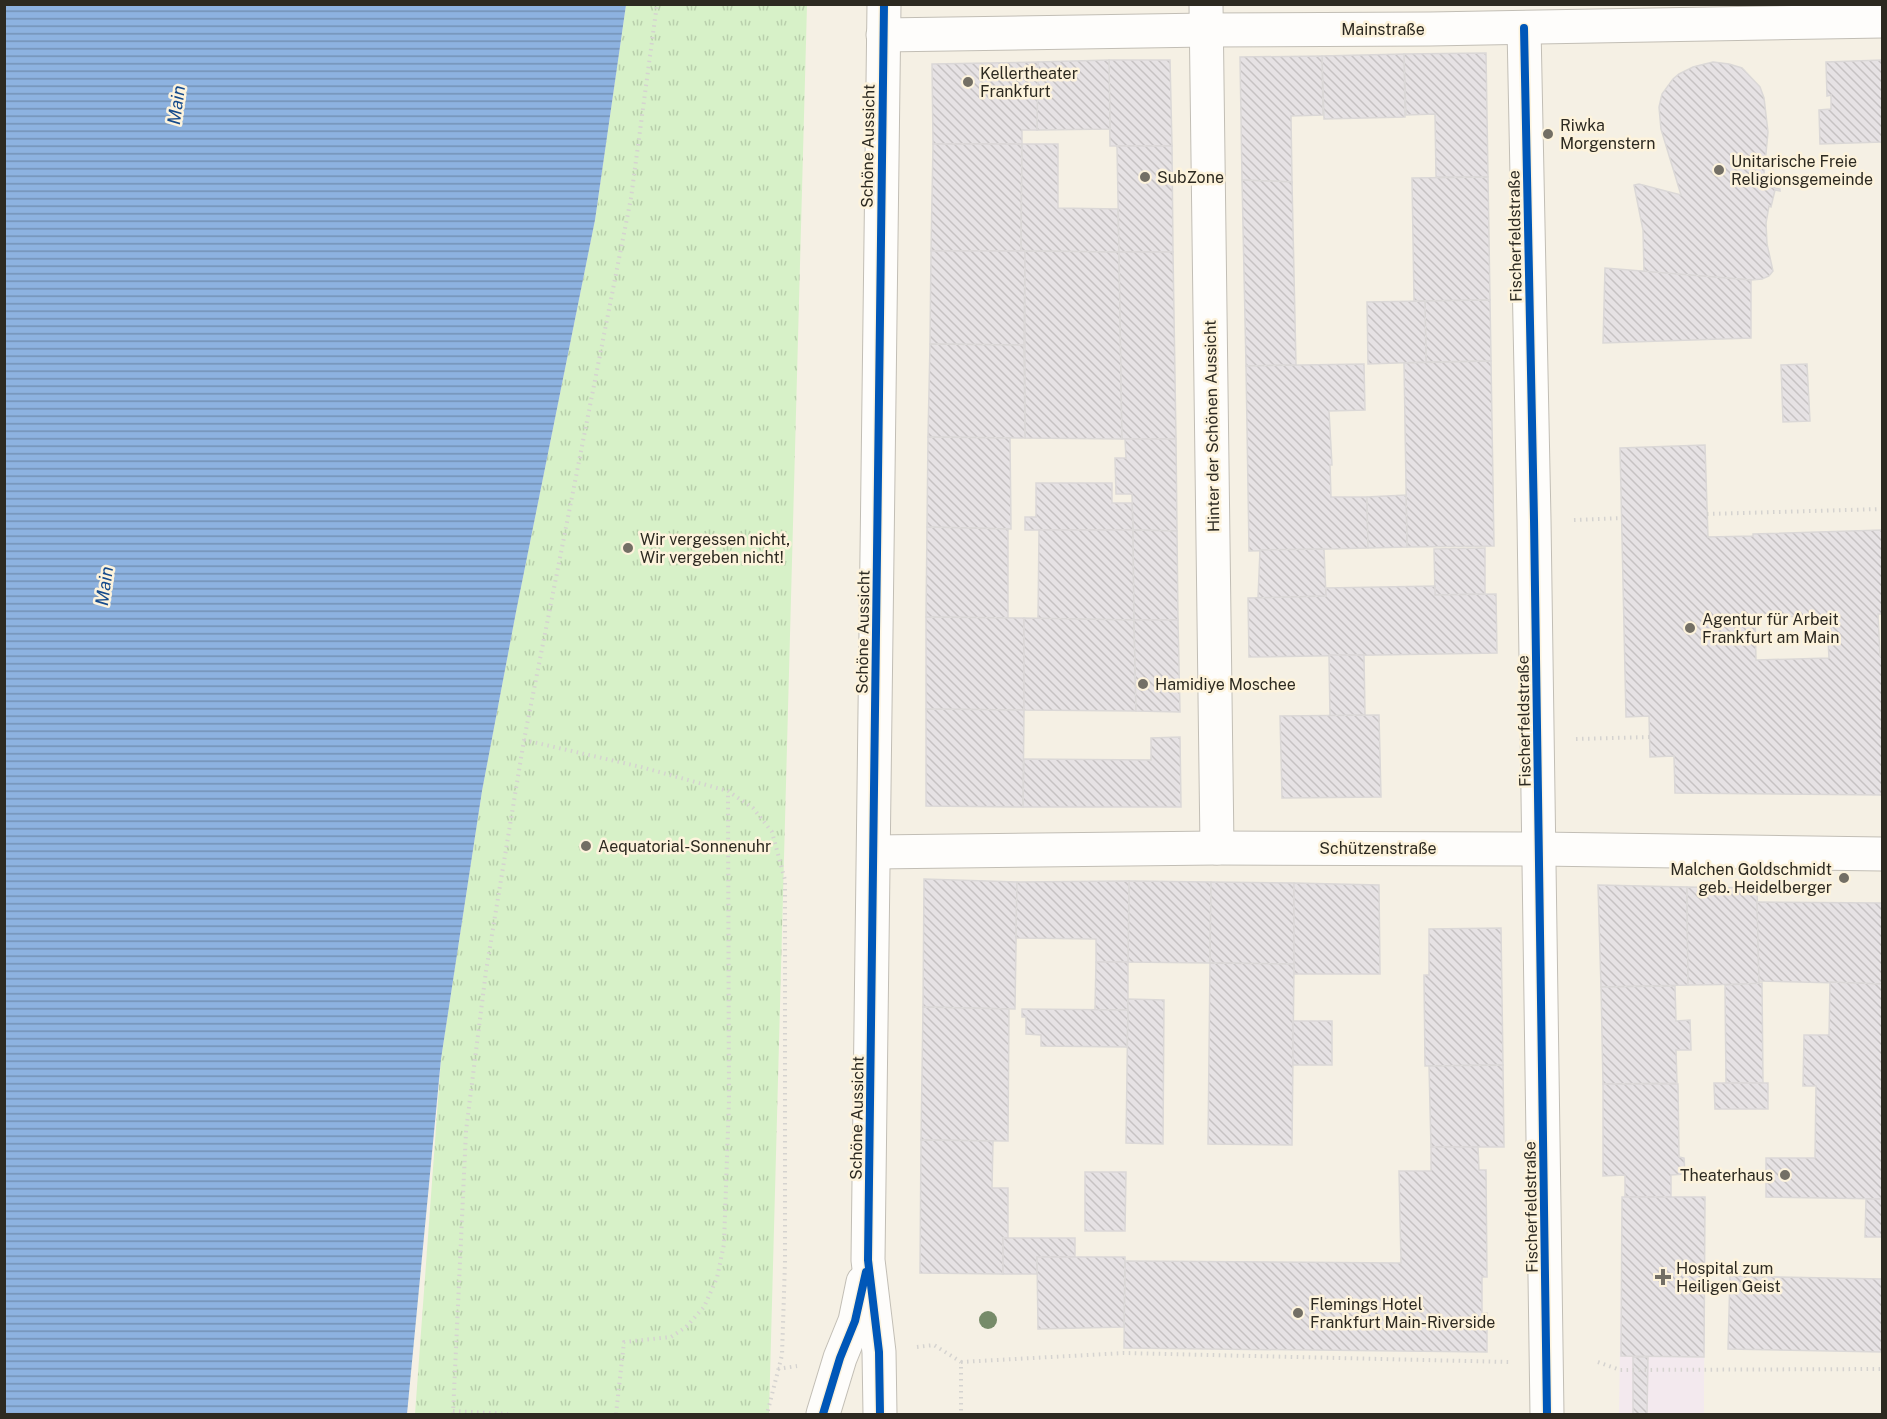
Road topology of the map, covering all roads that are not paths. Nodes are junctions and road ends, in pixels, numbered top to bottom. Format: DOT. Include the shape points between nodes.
graph roads {
  1 [pos="1206,17"];
  2 [pos="883,20"];
  3 [pos="1882,21"];
  4 [pos="1524,28"];
  5 [pos="1217,848"];
  6 [pos="1539,849"];
  7 [pos="874,852"];
  8 [pos="1882,854"];
  9 [pos="868,1260"];
  10 [pos="823,1414"];
  11 [pos="880,1414"];
  12 [pos="1547,1414"];
  1 -- 2 [label="street, Mainstraße"];
  1 -- 4 [label="street, Mainstraße"];
  1 -- 5 [label="street, Hinter der Schönen Aussicht"];
  2 -- 7 [label="street, Schöne Aussicht"];
  3 -- 4 [label="street, Mainstraße"];
  4 -- 6 [label="street, Fischerfeldstraße"];
  5 -- 6 [label="street, Schützenstraße"];
  5 -- 7 [label="street, Schützenstraße"];
  6 -- 8 [label="street, Schützenstraße"];
  6 -- 12 [label="street, Fischerfeldstraße"];
  7 -- 9 [label="street, Schöne Aussicht"];
  9 -- 10 [label="street, Schöne Aussicht" via="855,1321"];
  9 -- 11 [label="street, Schöne Aussicht" via="879,1352"];
}
